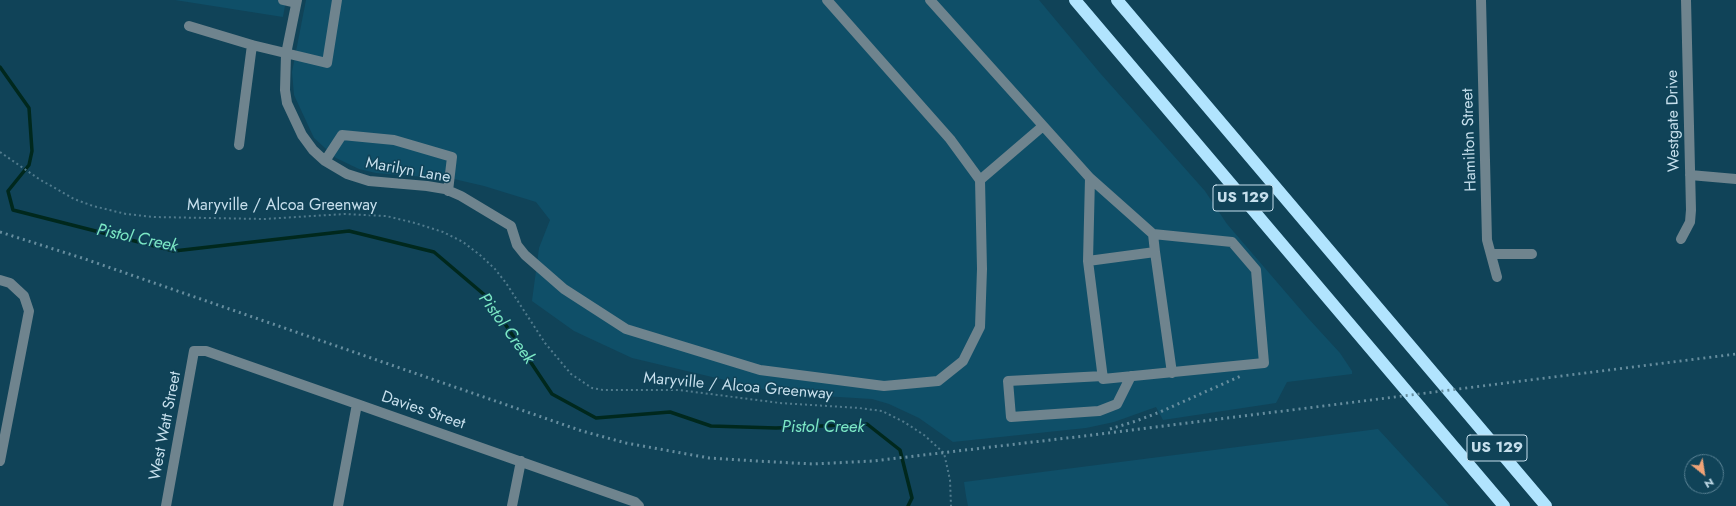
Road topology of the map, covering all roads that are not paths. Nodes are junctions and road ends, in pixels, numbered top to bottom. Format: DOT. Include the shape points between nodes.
graph roads {
  1 [pos="283,0"];
  2 [pos="337,0"];
  3 [pos="827,0"];
  4 [pos="930,0"];
  5 [pos="1076,0"];
  6 [pos="1118,0"];
  7 [pos="1481,0"];
  8 [pos="1686,0"];
  9 [pos="296,1"];
  10 [pos="189,26"];
  11 [pos="252,46"];
  12 [pos="286,54"];
  13 [pos="1042,126"];
  14 [pos="239,145"];
  15 [pos="325,161"];
  16 [pos="1690,175"];
  17 [pos="1090,178"];
  18 [pos="1736,178"];
  19 [pos="980,180"];
  20 [pos="448,191"];
  21 [pos="1153,234"];
  22 [pos="1681,239"];
  23 [pos="1155,252"];
  24 [pos="1491,254"];
  25 [pos="1532,254"];
  26 [pos="1088,261"];
  27 [pos="1497,277"];
  28 [pos="0,280"];
  29 [pos="194,351"];
  30 [pos="1172,372"];
  31 [pos="1103,376"];
  32 [pos="1131,376"];
  33 [pos="357,404"];
  34 [pos="0,461"];
  35 [pos="521,461"];
  36 [pos="166,506"];
  37 [pos="338,506"];
  38 [pos="512,506"];
  39 [pos="639,506"];
  40 [pos="1504,506"];
  41 [pos="1546,506"];
  1 -- 9 [label="street"];
  2 -- 12 [label="street" via="327,63"];
  3 -- 19 [label="street" via="950,139"];
  4 -- 13 [label="street"];
  5 -- 40 [label="highway, US 129"];
  6 -- 41 [label="highway, US 129"];
  7 -- 24 [label="street, Hamilton Street" via="1487,240"];
  8 -- 16 [label="street, Westgate Drive"];
  9 -- 12 [label="street, Marilyn Lane"];
  10 -- 11 [label="street"];
  11 -- 12 [label="street"];
  11 -- 14 [label="street"];
  12 -- 15 [label="street, Marilyn Lane" via="284,77 287,103 302,135"];
  13 -- 17 [label="street"];
  13 -- 19 [label="street"];
  15 -- 20 [label="street, Marilyn Lane" via="347,174 368,181 427,186"];
  15 -- 20 [label="street" via="342,135 394,140 452,157"];
  16 -- 18 [label="street"];
  16 -- 22 [label="street, Westgate Drive" via="1690,222"];
  17 -- 21 [label="street"];
  17 -- 26 [label="street"];
  19 -- 20 [label="street, Marilyn Lane" via="980,327 963,361 938,381 884,386 760,370 626,329 564,289 525,255 517,245 511,226"];
  21 -- 23 [label="street"];
  21 -- 30 [label="street" via="1232,242 1256,270 1264,363"];
  23 -- 26 [label="street"];
  23 -- 30 [label="street"];
  24 -- 25 [label="street"];
  24 -- 27 [label="street, Hamilton Street"];
  26 -- 31 [label="street"];
  28 -- 34 [label="street" via="10,283 24,296 29,310"];
  29 -- 33 [label="street, Davies Street" via="206,352"];
  29 -- 36 [label="street, West Watt Street"];
  30 -- 32 [label="street"];
  31 -- 32 [label="street" via="1104,379"];
  31 -- 32 [label="street" via="1008,381 1011,417 1099,411 1117,404"];
  33 -- 35 [label="street, Davies Street"];
  33 -- 37 [label="street"];
  35 -- 38 [label="street"];
  35 -- 39 [label="street, Davies Street" via="635,502"];
}
